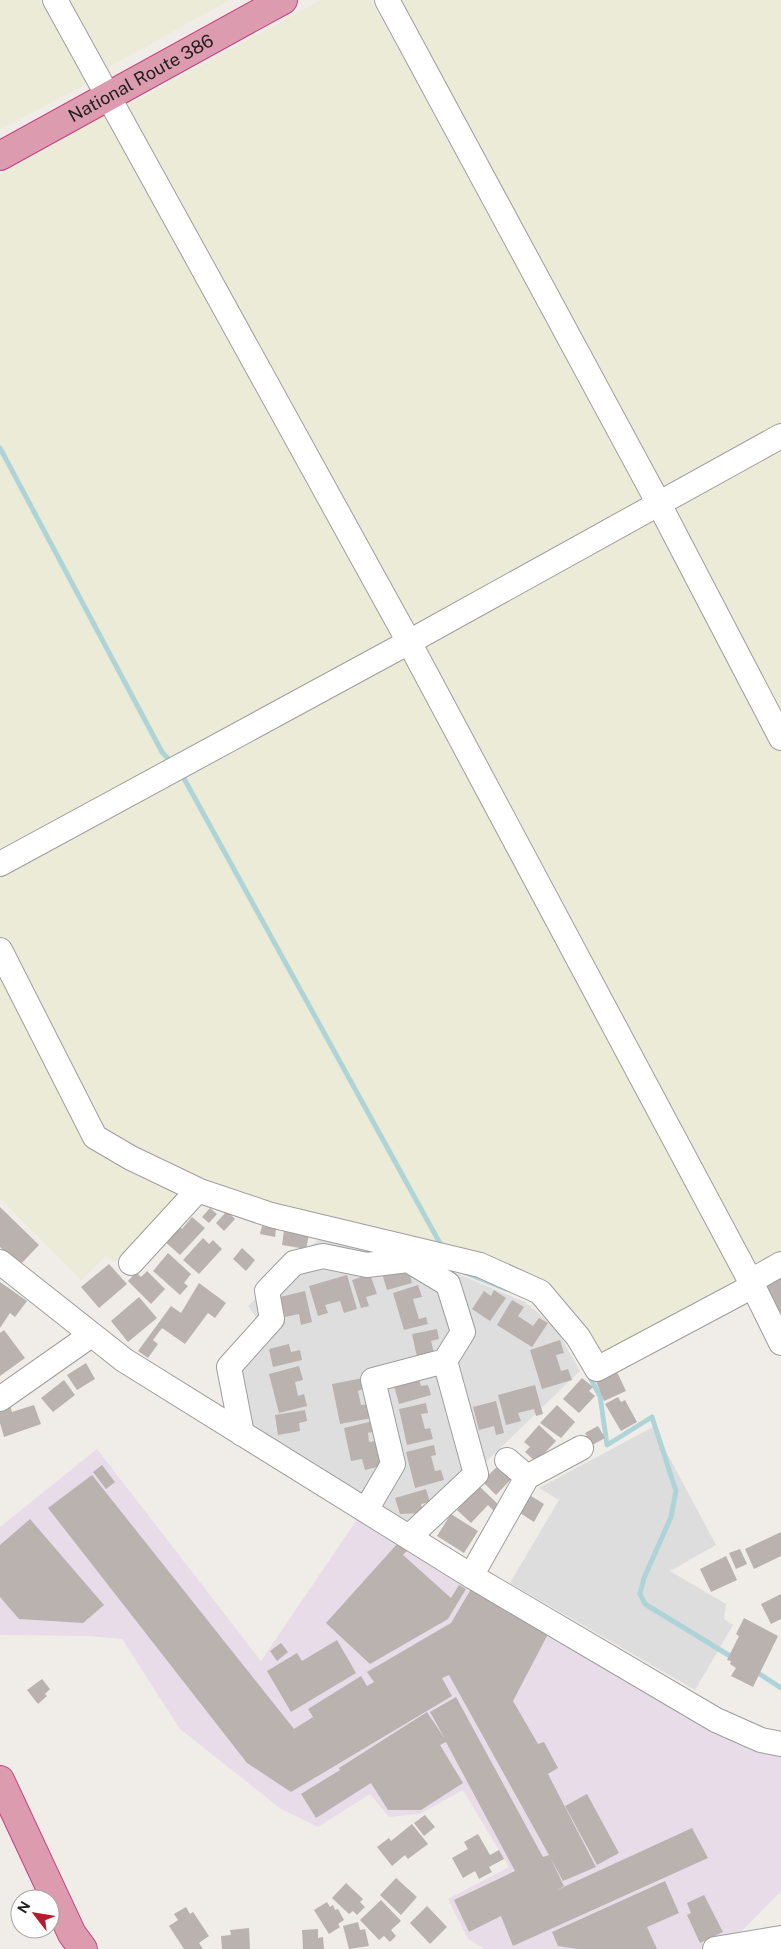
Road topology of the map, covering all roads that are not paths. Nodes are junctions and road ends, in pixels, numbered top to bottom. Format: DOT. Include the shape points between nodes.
graph roads {
  1 [pos="56,0"];
  2 [pos="283,0"];
  3 [pos="387,0"];
  4 [pos="108,97"];
  5 [pos="0,156"];
  6 [pos="781,436"];
  7 [pos="659,504"];
  8 [pos="409,642"];
  9 [pos="781,738"];
  10 [pos="0,864"];
  11 [pos="0,950"];
  12 [pos="198,1190"];
  13 [pos="0,1262"];
  14 [pos="130,1263"];
  15 [pos="781,1264"];
  16 [pos="752,1284"];
  17 [pos="91,1334"];
  18 [pos="781,1343"];
  19 [pos="446,1361"];
  20 [pos="0,1399"];
  21 [pos="242,1434"];
  22 [pos="581,1448"];
  23 [pos="507,1460"];
  24 [pos="527,1476"];
  25 [pos="366,1510"];
  26 [pos="409,1537"];
  27 [pos="471,1576"];
  28 [pos="781,1744"];
  29 [pos="0,1780"];
  30 [pos="781,1938"];
  31 [pos="83,1949"];
  32 [pos="715,1949"];
  1 -- 4 [label="street"];
  2 -- 4 [label="highway, National Route 386"];
  3 -- 7 [label="street"];
  4 -- 5 [label="highway, National Route 386"];
  4 -- 8 [label="street"];
  6 -- 7 [label="street"];
  7 -- 8 [label="street"];
  7 -- 9 [label="street"];
  8 -- 10 [label="street"];
  8 -- 16 [label="street"];
  11 -- 12 [label="street" via="95,1137"];
  12 -- 14 [label="street"];
  12 -- 16 [label="street" via="271,1215 480,1265 540,1292 578,1337 597,1369"];
  13 -- 17 [label="street"];
  15 -- 16 [label="street"];
  16 -- 18 [label="street"];
  17 -- 20 [label="street"];
  17 -- 21 [label="street" via="124,1360"];
  19 -- 21 [label="street" via="463,1332 448,1284 408,1260 367,1265 323,1256 294,1263 266,1291 272,1319 229,1367"];
  19 -- 25 [label="street" via="374,1380 393,1464"];
  19 -- 26 [label="street" via="476,1474"];
  21 -- 25 [label="street"];
  22 -- 24 [label="street"];
  23 -- 24 [label="street"];
  24 -- 27 [label="street"];
  25 -- 26 [label="street"];
  26 -- 27 [label="street"];
  27 -- 28 [label="street" via="716,1720 761,1740"];
  29 -- 31 [label="highway" via="72,1934"];
  30 -- 32 [label="street"];
}
